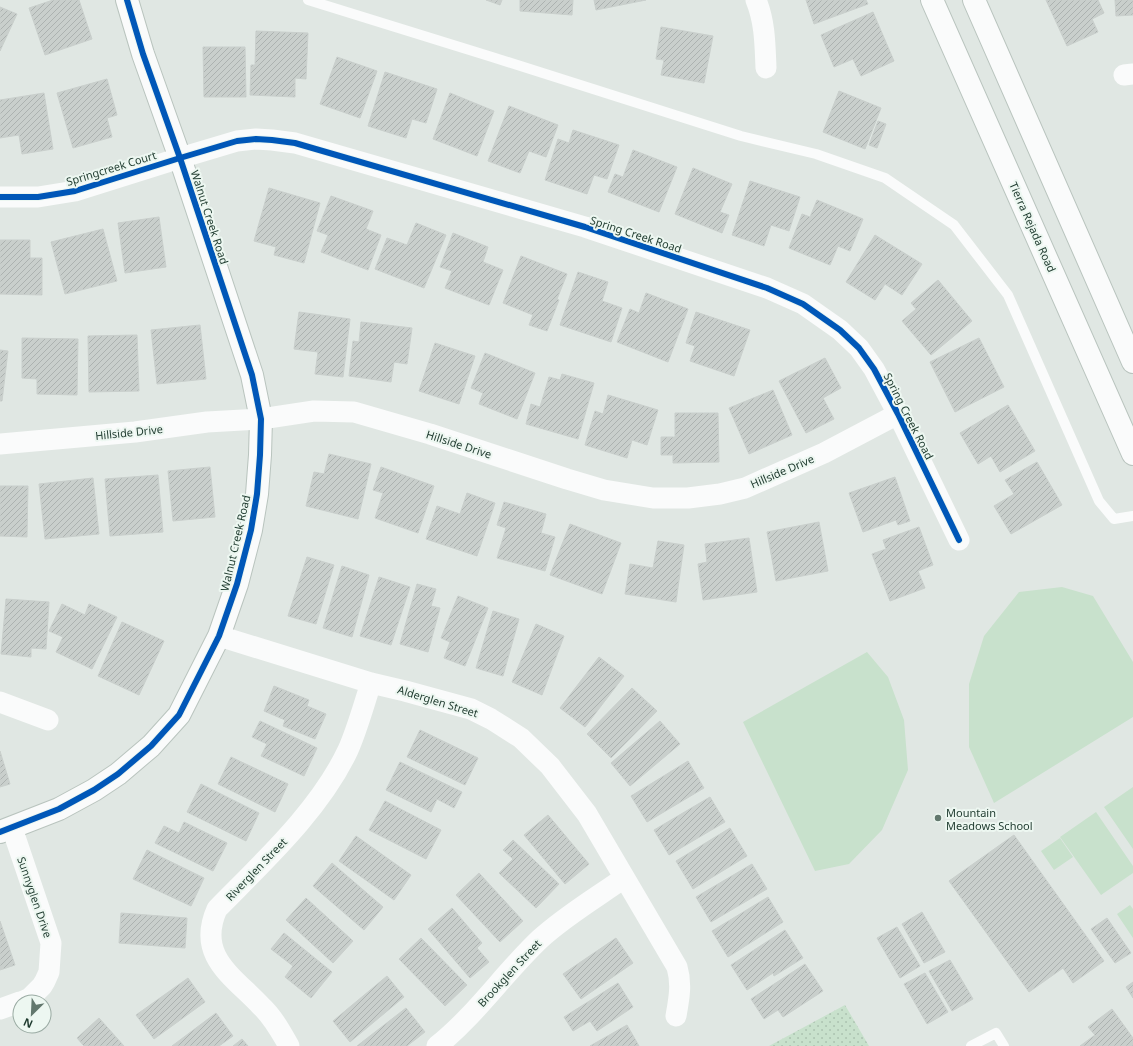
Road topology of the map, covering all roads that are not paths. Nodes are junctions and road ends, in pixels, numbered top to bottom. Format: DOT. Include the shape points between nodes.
graph roads {
  1 [pos="127,0"];
  2 [pos="308,0"];
  3 [pos="756,0"];
  4 [pos="932,0"];
  5 [pos="974,0"];
  6 [pos="766,68"];
  7 [pos="180,158"];
  8 [pos="0,197"];
  9 [pos="1133,362"];
  10 [pos="898,414"];
  11 [pos="261,419"];
  12 [pos="0,444"];
  13 [pos="1133,454"];
  14 [pos="1133,516"];
  15 [pos="959,540"];
  16 [pos="219,636"];
  17 [pos="371,683"];
  18 [pos="0,702"];
  19 [pos="48,720"];
  20 [pos="6,830"];
  21 [pos="624,878"];
  22 [pos="34,994"];
  23 [pos="12,1005"];
  24 [pos="0,1009"];
  25 [pos="676,1016"];
  26 [pos="289,1046"];
  27 [pos="437,1046"];
  28 [pos="971,1046"];
  29 [pos="1004,1046"];
  1 -- 7 [label="street, Walnut Creek Road" via="143,54"];
  2 -- 14 [label="lane" via="741,136 816,154 885,178 954,225 1008,295 1099,501 1114,519"];
  3 -- 6 [label="street" via="763,22"];
  4 -- 13 [label="street, Tierra Rejada Road"];
  5 -- 9 [label="street"];
  7 -- 8 [label="street, Springcreek Court" via="75,191 38,197"];
  7 -- 10 [label="street, Spring Creek Road" via="237,141 256,139 295,143 585,227 767,288 803,304 840,330 874,369"];
  7 -- 11 [label="street, Walnut Creek Road" via="252,375"];
  10 -- 11 [label="street, Hillside Drive" via="824,453 745,488 688,498 653,498 604,490 354,412 314,411"];
  10 -- 15 [label="street, Spring Creek Road"];
  11 -- 12 [label="street, Hillside Drive" via="206,422 135,432"];
  11 -- 16 [label="street, Walnut Creek Road" via="257,494 251,530 237,584"];
  16 -- 17 [label="street, Alderglen Street"];
  16 -- 20 [label="street, Walnut Creek Road" via="179,715 151,746 94,790 59,809"];
  17 -- 21 [label="street, Alderglen Street" via="471,709 521,738 550,766 587,814"];
  17 -- 26 [label="street, Riverglen Street" via="349,749 334,776 308,812 217,909 213,918 212,950 228,974 262,1006"];
  18 -- 19 [label="street"];
  20 -- 22 [label="street, Sunnyglen Drive" via="51,943 49,972 42,986"];
  21 -- 25 [label="street, Alderglen Street" via="677,967 681,988"];
  21 -- 27 [label="street, Brookglen Street" via="542,937 464,1022"];
  23 -- 24 [label="street, Sunnyglen Drive"];
  28 -- 29 [label="lane" via="996,1033"];
}
